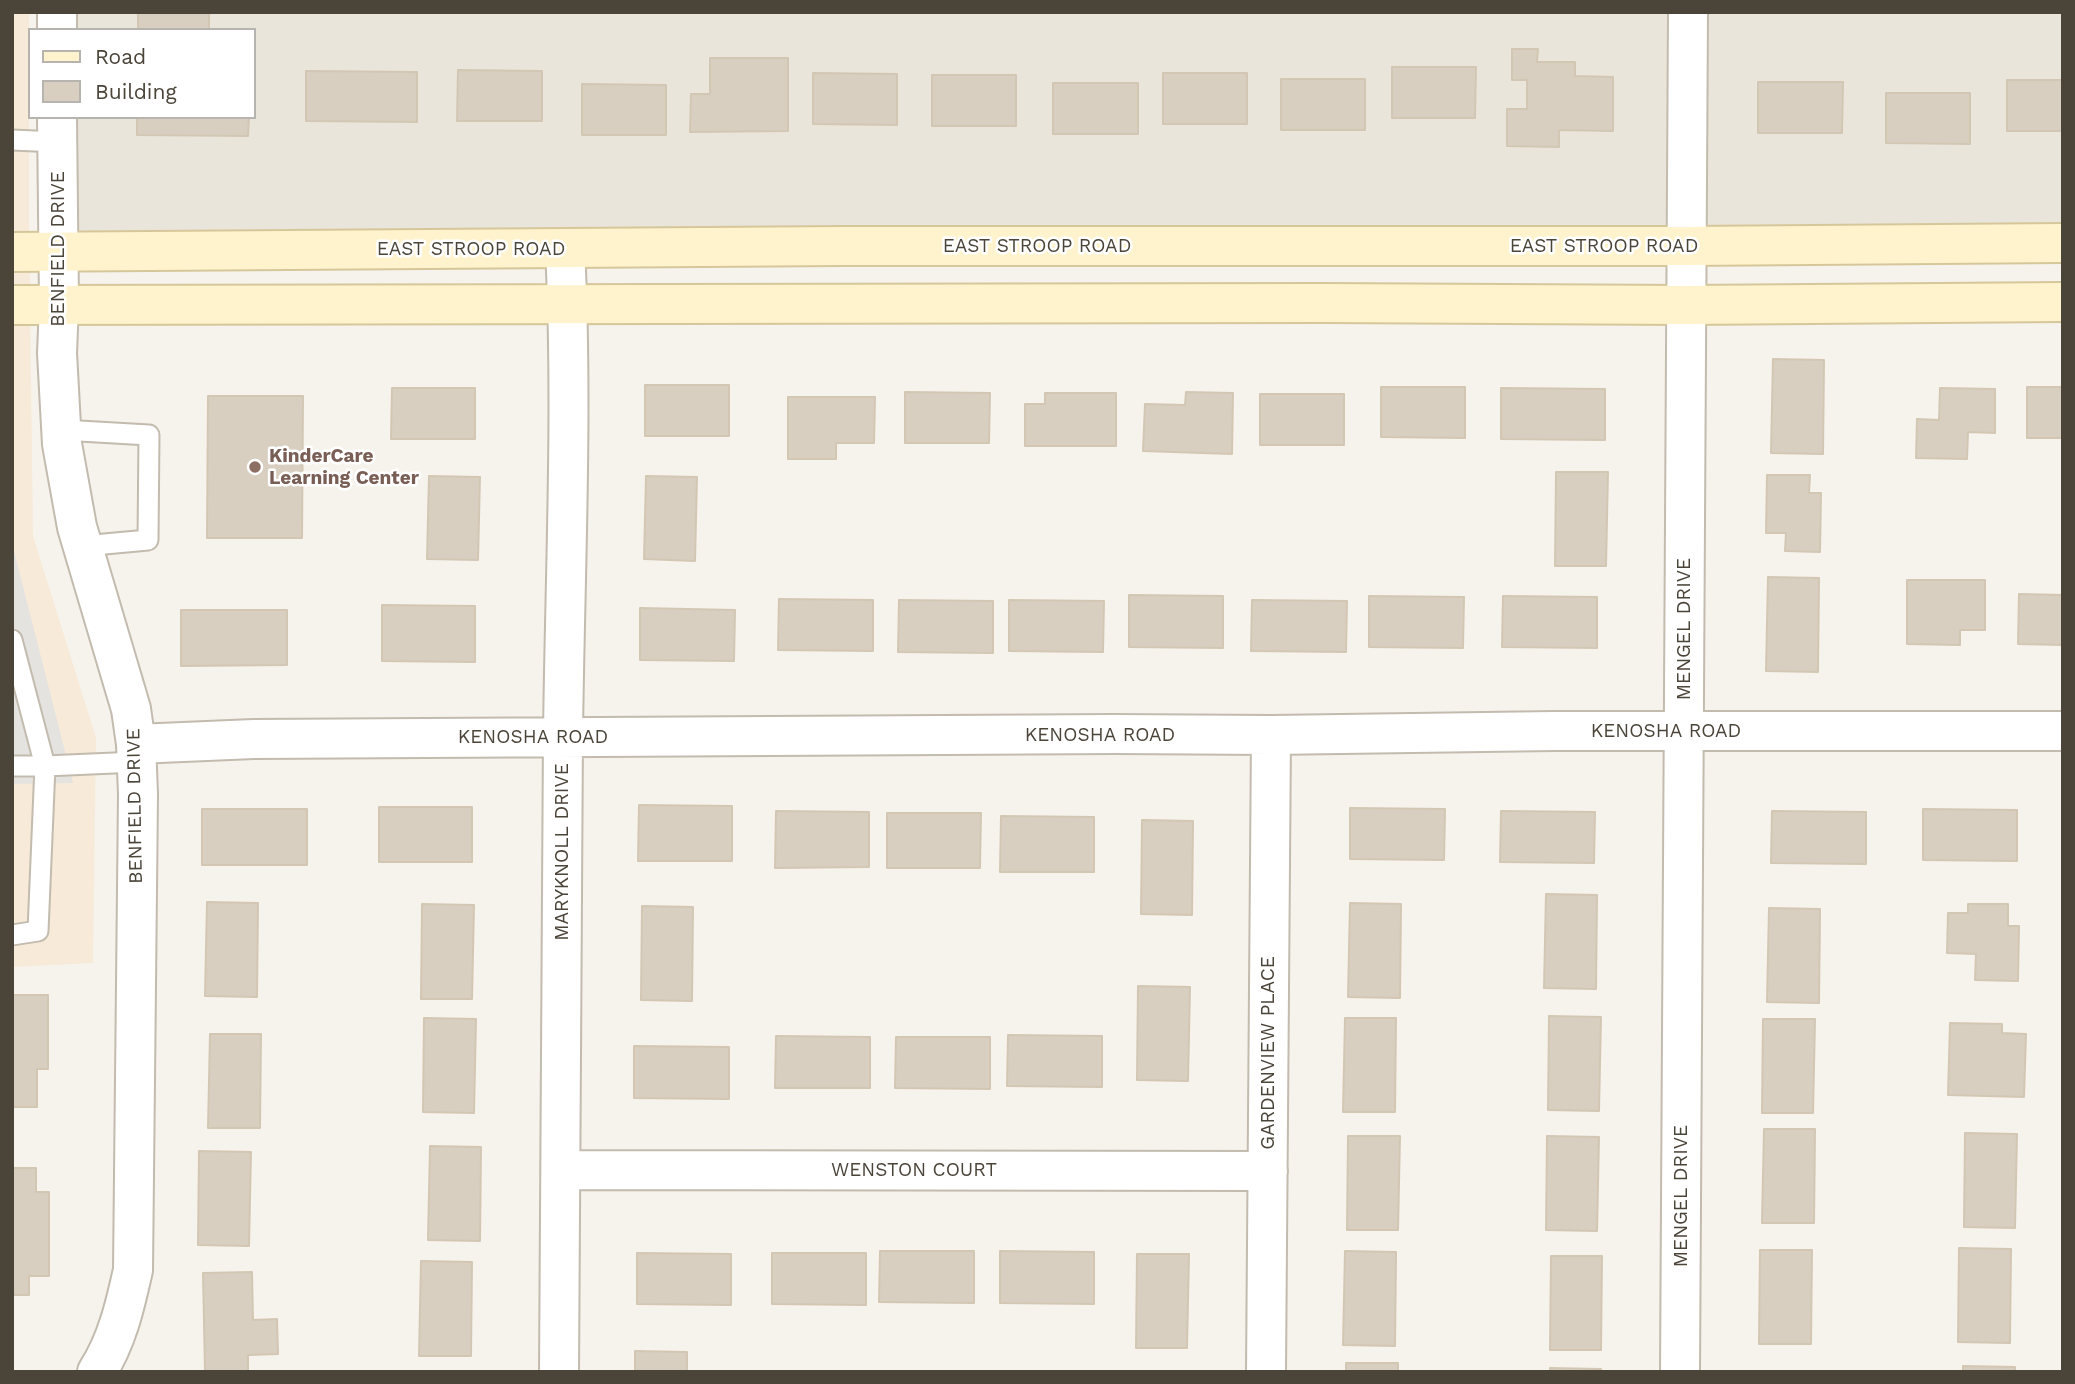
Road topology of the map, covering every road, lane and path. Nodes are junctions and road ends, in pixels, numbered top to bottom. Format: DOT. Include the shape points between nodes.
graph roads {
  1 [pos="1688,12"];
  2 [pos="57,130"];
  3 [pos="12,140"];
  4 [pos="2063,243"];
  5 [pos="1686,246"];
  6 [pos="565,248"];
  7 [pos="58,251"];
  8 [pos="12,252"];
  9 [pos="2063,302"];
  10 [pos="12,304"];
  11 [pos="59,304"];
  12 [pos="568,305"];
  13 [pos="1686,305"];
  14 [pos="61,430"];
  15 [pos="83,546"];
  16 [pos="12,640"];
  17 [pos="2063,731"];
  18 [pos="1684,732"];
  19 [pos="1271,735"];
  20 [pos="563,737"];
  21 [pos="137,753"];
  22 [pos="46,765"];
  23 [pos="12,766"];
  24 [pos="12,935"];
  25 [pos="561,1170"];
  26 [pos="1268,1171"];
  27 [pos="97,1372"];
  28 [pos="559,1372"];
  29 [pos="1266,1372"];
  30 [pos="1680,1372"];
  1 -- 5 [label="street, MENGEL DRIVE"];
  2 -- 3 [label="lane"];
  2 -- 7 [label="street, BENFIELD DRIVE"];
  4 -- 5 [label="main road, EAST STROOP ROAD"];
  5 -- 6 [label="main road, EAST STROOP ROAD"];
  5 -- 13 [label="street, MENGEL DRIVE"];
  6 -- 7 [label="main road, EAST STROOP ROAD"];
  6 -- 12 [label="street, MARYKNOLL DRIVE"];
  7 -- 8 [label="main road, EAST STROOP ROAD"];
  7 -- 11 [label="street, BENFIELD DRIVE"];
  9 -- 13 [label="main road"];
  10 -- 11 [label="main road"];
  11 -- 12 [label="main road"];
  11 -- 14 [label="street, BENFIELD DRIVE"];
  12 -- 13 [label="main road"];
  12 -- 20 [label="street, MARYKNOLL DRIVE"];
  13 -- 18 [label="street, MENGEL DRIVE"];
  14 -- 15 [label="street, BENFIELD DRIVE"];
  14 -- 15 [label="lane" via="149,435 148,540"];
  15 -- 21 [label="street, BENFIELD DRIVE" via="131,709"];
  16 -- 22 [label="lane"];
  17 -- 18 [label="street, KENOSHA ROAD"];
  18 -- 19 [label="street, KENOSHA ROAD"];
  18 -- 30 [label="street, MENGEL DRIVE"];
  19 -- 20 [label="street, KENOSHA ROAD"];
  19 -- 26 [label="street, GARDENVIEW PLACE"];
  20 -- 21 [label="street, KENOSHA ROAD" via="254,738"];
  20 -- 25 [label="street, MARYKNOLL DRIVE"];
  21 -- 22 [label="lane"];
  21 -- 27 [label="street, BENFIELD DRIVE" via="133,1270 123,1317"];
  22 -- 23 [label="lane"];
  22 -- 24 [label="lane" via="38,931"];
  25 -- 26 [label="street, WENSTON COURT"];
  25 -- 28 [label="street, MARYKNOLL DRIVE"];
  26 -- 29 [label="street, GARDENVIEW PLACE"];
}
